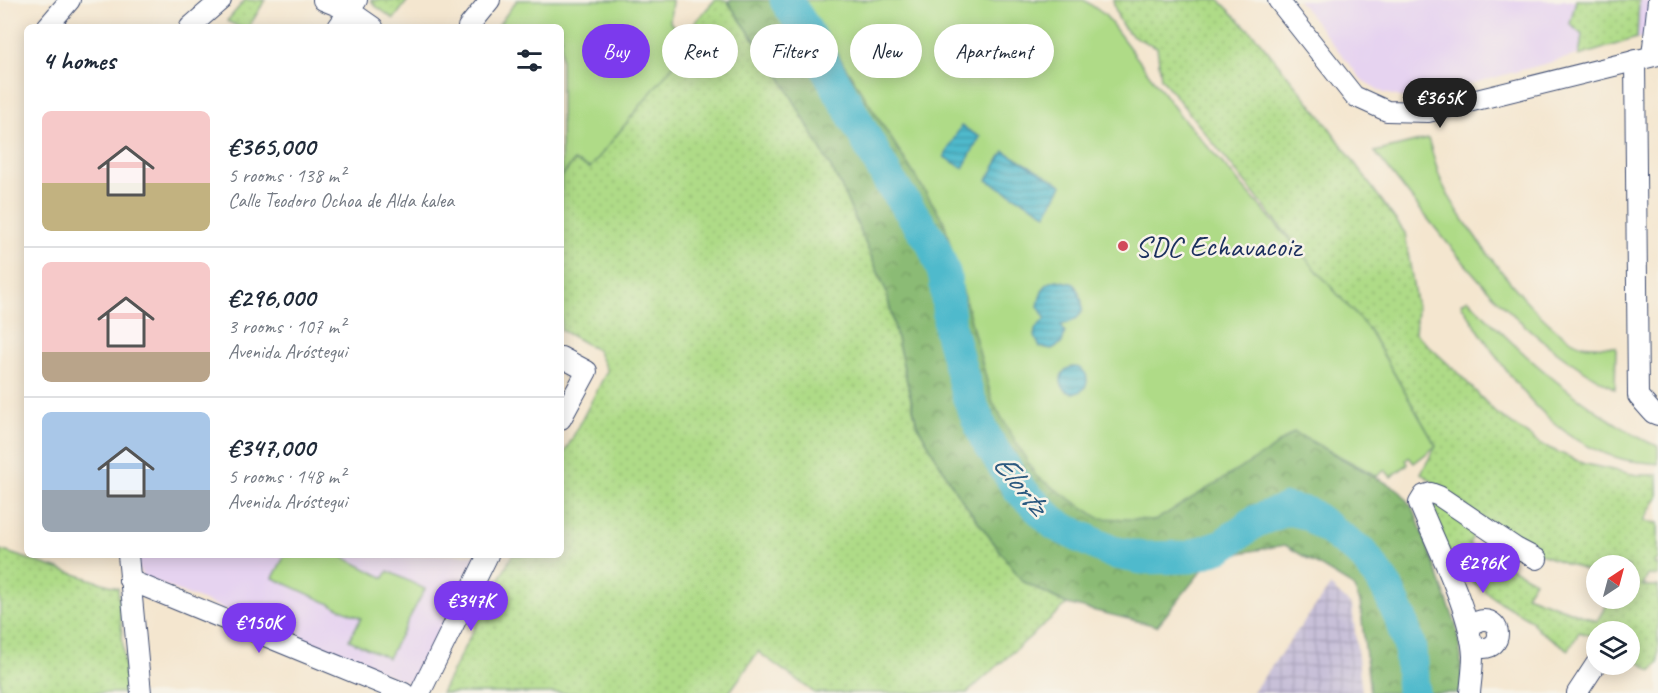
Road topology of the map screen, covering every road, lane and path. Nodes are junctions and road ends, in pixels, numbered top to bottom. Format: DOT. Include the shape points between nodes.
graph roads {
  1 [pos="70,0"];
  2 [pos="221,0"];
  3 [pos="323,0"];
  4 [pos="1278,0"];
  5 [pos="1658,0"];
  6 [pos="482,3"];
  7 [pos="354,6"];
  8 [pos="50,24"];
  9 [pos="193,24"];
  10 [pos="340,24"];
  11 [pos="370,24"];
  12 [pos="470,24"];
  13 [pos="1648,57"];
  14 [pos="564,359"];
  15 [pos="564,413"];
  16 [pos="1658,415"];
  17 [pos="128,558"];
  18 [pos="487,558"];
  19 [pos="1537,559"];
  20 [pos="129,580"];
  21 [pos="1477,627"];
  22 [pos="1472,673"];
  23 [pos="1589,675"];
  24 [pos="141,693"];
  25 [pos="404,693"];
  26 [pos="420,693"];
  27 [pos="1470,693"];
  28 [pos="1577,693"];
  1 -- 8 [label="street"];
  2 -- 9 [label="street"];
  3 -- 7 [label="street"];
  4 -- 13 [label="street" via="1354,96 1387,111 1428,112"];
  5 -- 13 [label="street"];
  6 -- 12 [label="street"];
  7 -- 10 [label="street"];
  7 -- 11 [label="street"];
  13 -- 16 [label="street" via="1638,396"];
  14 -- 15 [label="street" via="587,371"];
  17 -- 20 [label="street"];
  18 -- 26 [label="street"];
  19 -- 21 [label="street" via="1439,496 1424,495 1419,503 1457,596"];
  20 -- 24 [label="street"];
  20 -- 25 [label="street"];
  21 -- 22 [label="street"];
  21 -- 22 [label="street" via="1473,643 1482,648 1494,643"];
  22 -- 27 [label="street"];
  23 -- 28 [label="street"];
}
